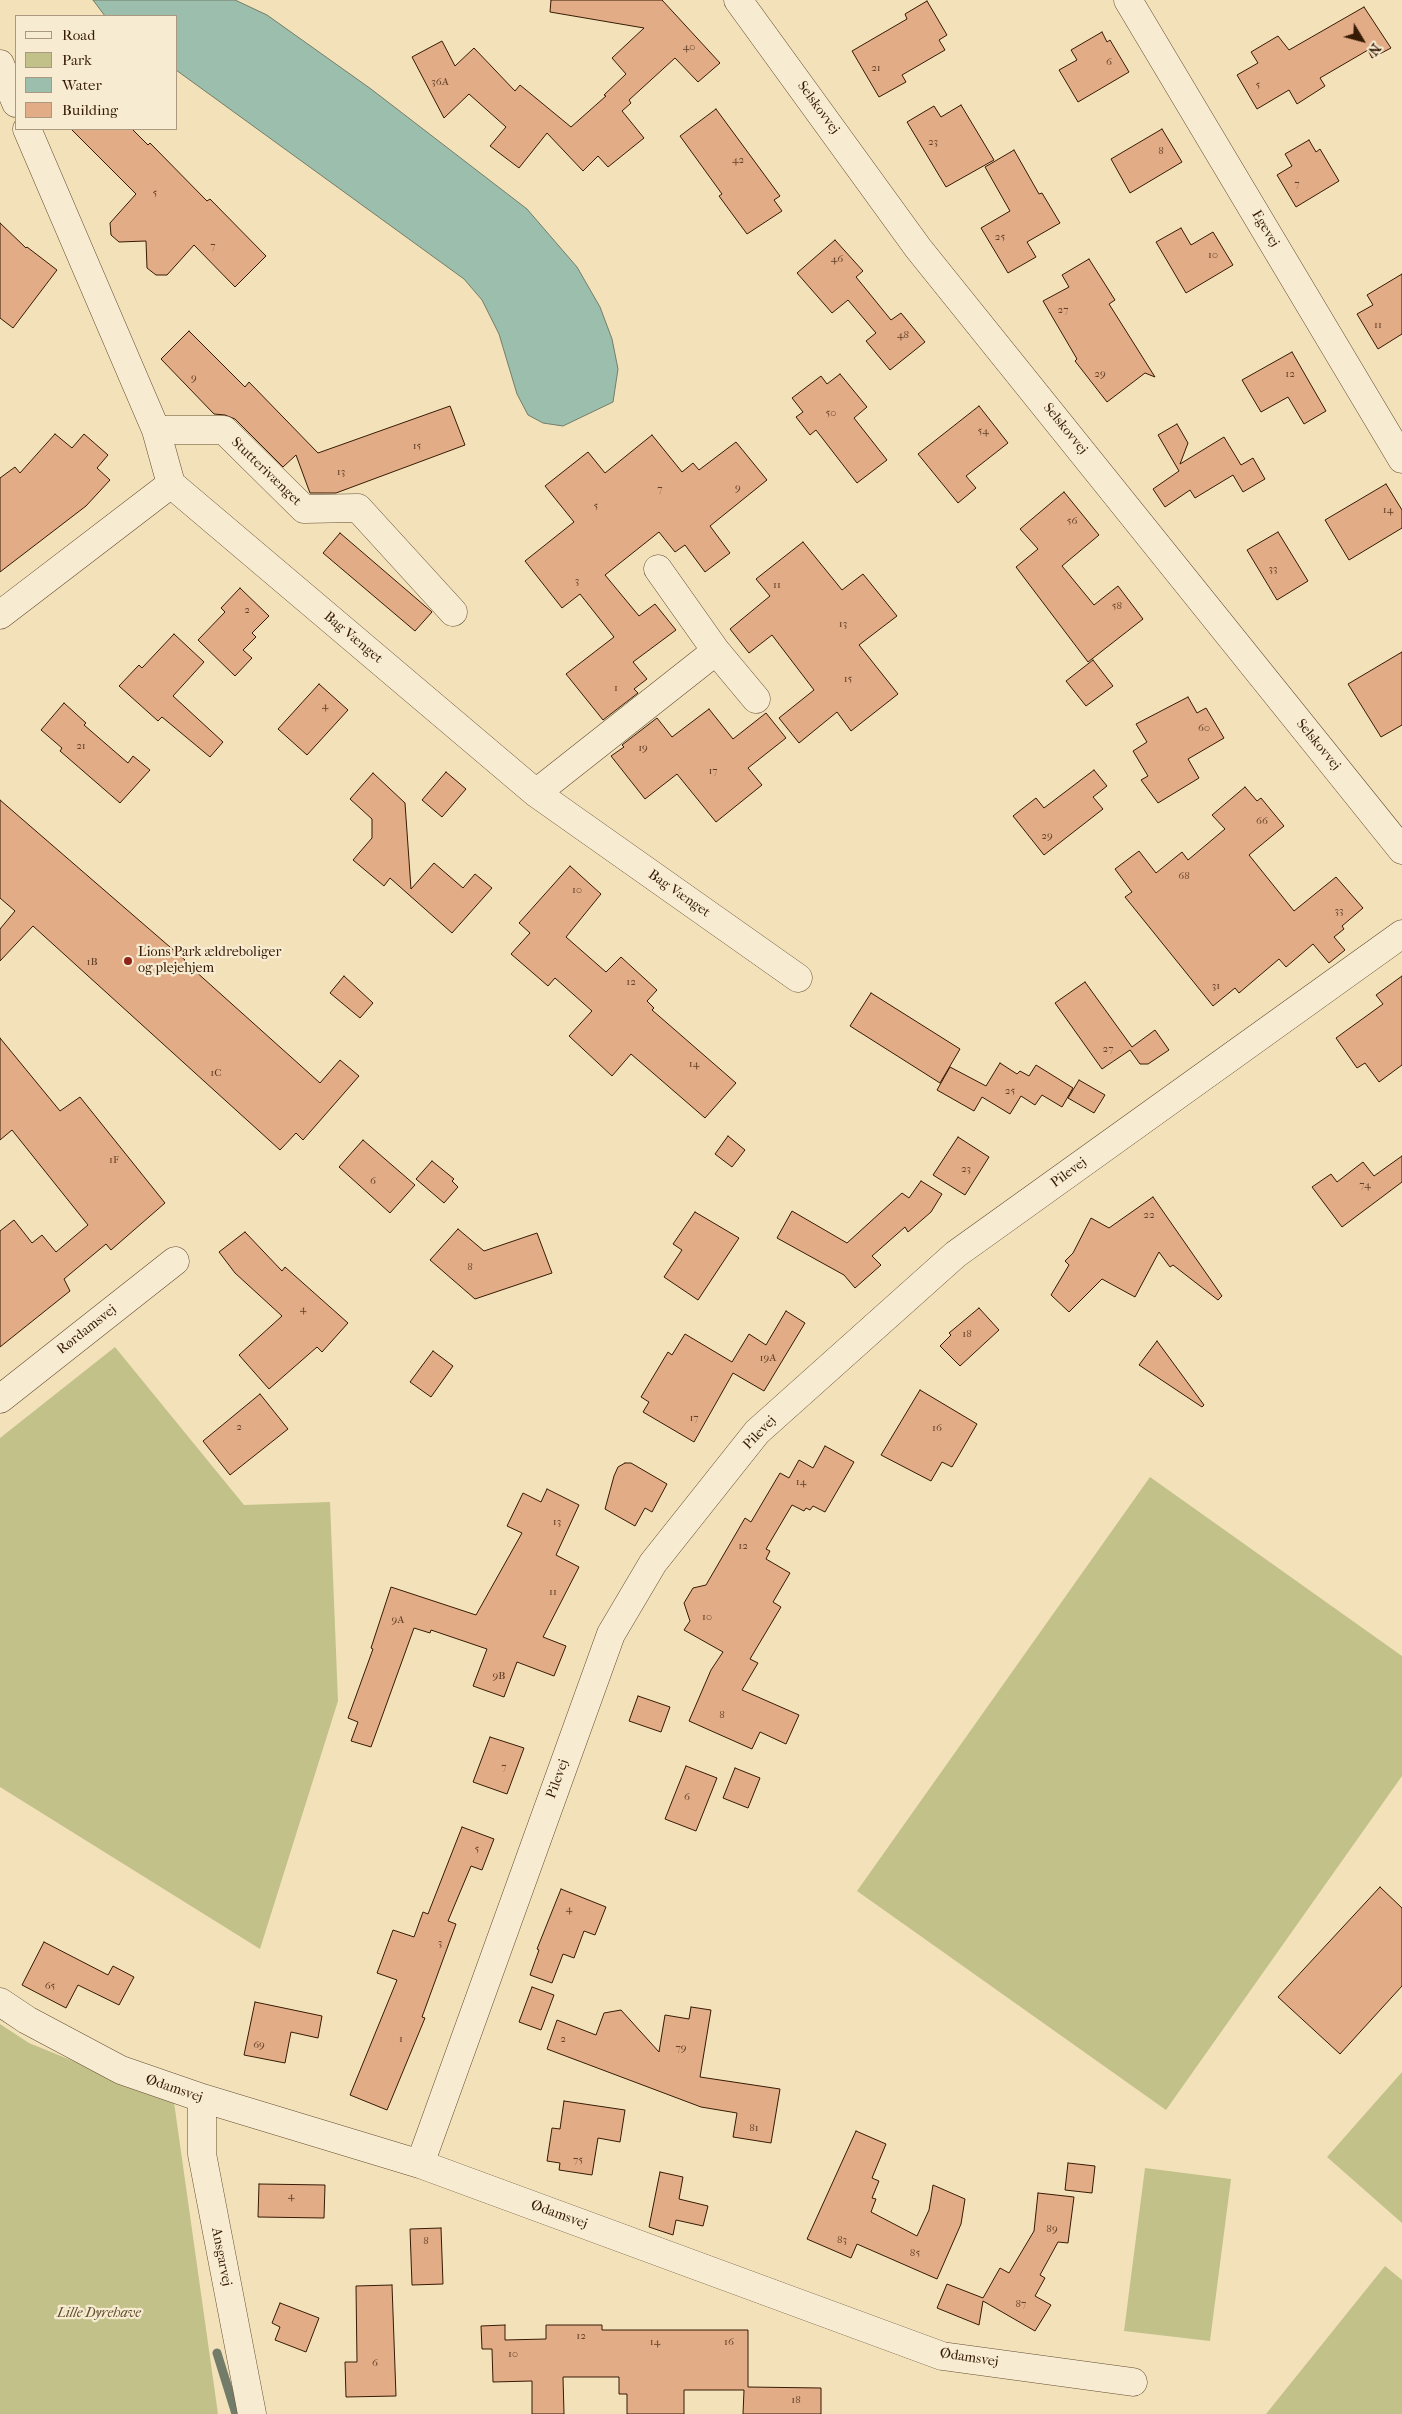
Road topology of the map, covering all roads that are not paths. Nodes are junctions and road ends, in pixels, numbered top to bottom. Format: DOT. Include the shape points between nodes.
graph roads {
  1 [pos="738,0"];
  2 [pos="1136,3"];
  3 [pos="0,64"];
  4 [pos="15,100"];
  5 [pos="27,130"];
  6 [pos="156,430"];
  7 [pos="1402,459"];
  8 [pos="171,484"];
  9 [pos="658,569"];
  10 [pos="453,612"];
  11 [pos="0,615"];
  12 [pos="716,651"];
  13 [pos="756,699"];
  14 [pos="536,793"];
  15 [pos="1402,850"];
  16 [pos="1402,934"];
  17 [pos="798,978"];
  18 [pos="175,1261"];
  19 [pos="0,1399"];
  20 [pos="0,2002"];
  21 [pos="202,2098"];
  22 [pos="420,2164"];
  23 [pos="1133,2382"];
  24 [pos="252,2414"];
  1 -- 15 [label="street, Selskovvej" via="918,248"];
  2 -- 7 [label="street, Egevej"];
  3 -- 4 [label="street"];
  5 -- 6 [label="street"];
  6 -- 8 [label="street"];
  6 -- 10 [label="street, Stutterivænget" via="224,430 304,509 358,508"];
  8 -- 11 [label="street"];
  8 -- 14 [label="street, Bag Vænget"];
  9 -- 12 [label="street"];
  12 -- 13 [label="street"];
  12 -- 14 [label="street"];
  14 -- 17 [label="street, Bag Vænget"];
  16 -- 22 [label="street, Pilevej" via="956,1254 751,1440 653,1563 611,1634"];
  18 -- 19 [label="street, Rørdamsvej"];
  20 -- 21 [label="street, Ødamsvej" via="121,2070"];
  21 -- 22 [label="street, Ødamsvej"];
  21 -- 24 [label="street, Ansgarvej" via="202,2154"];
  22 -- 23 [label="street, Ødamsvej" via="942,2356"];
}
